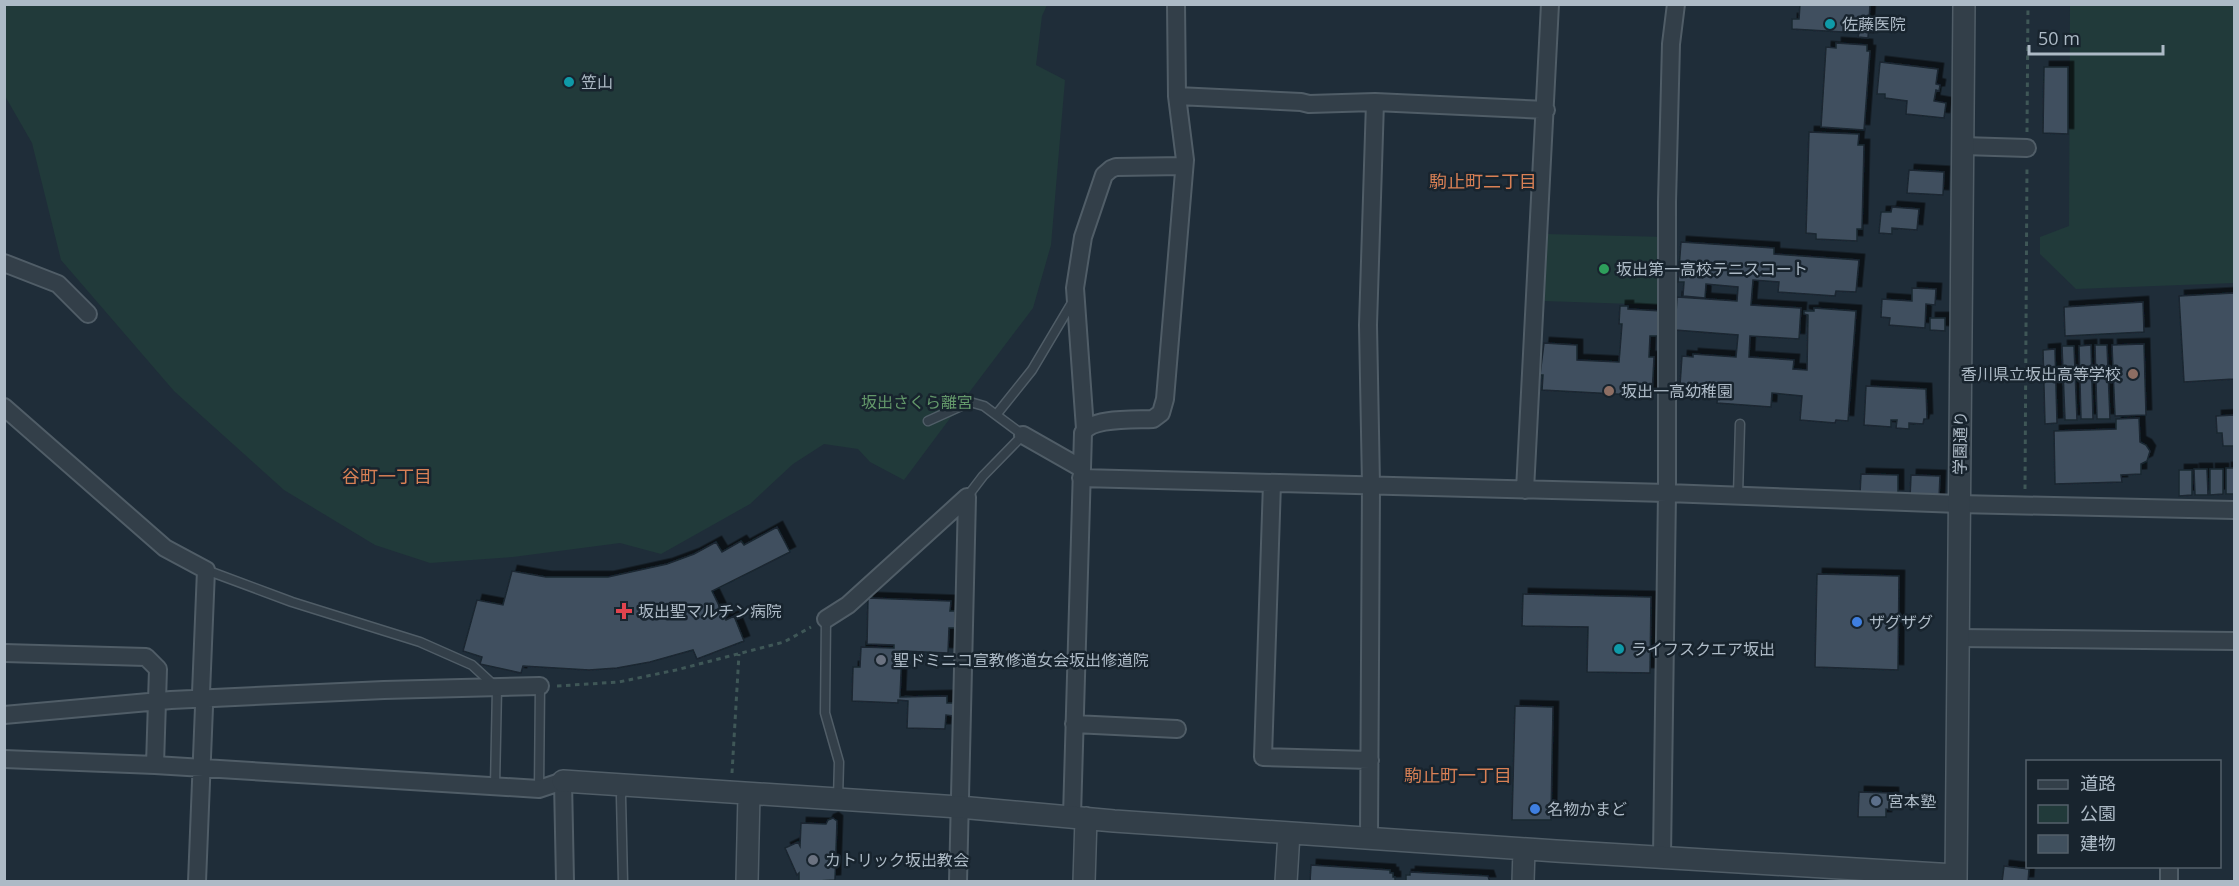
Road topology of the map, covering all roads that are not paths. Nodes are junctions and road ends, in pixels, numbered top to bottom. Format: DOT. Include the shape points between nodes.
graph roads {
  1 [pos="1176,4"];
  2 [pos="1550,4"];
  3 [pos="1676,4"];
  4 [pos="1964,4"];
  5 [pos="1177,96"];
  6 [pos="1375,102"];
  7 [pos="1546,110"];
  8 [pos="1963,146"];
  9 [pos="2027,148"];
  10 [pos="1184,166"];
  11 [pos="4,263"];
  12 [pos="1076,296"];
  13 [pos="88,314"];
  14 [pos="4,407"];
  15 [pos="996,415"];
  16 [pos="928,421"];
  17 [pos="1740,424"];
  18 [pos="1084,429"];
  19 [pos="1023,435"];
  20 [pos="1081,473"];
  21 [pos="1272,483"];
  22 [pos="1371,485"];
  23 [pos="1525,490"];
  24 [pos="1667,493"];
  25 [pos="1738,495"];
  26 [pos="967,497"];
  27 [pos="1959,504"];
  28 [pos="2235,510"];
  29 [pos="206,570"];
  30 [pos="826,619"];
  31 [pos="1958,638"];
  32 [pos="2235,641"];
  33 [pos="4,653"];
  34 [pos="540,686"];
  35 [pos="497,688"];
  36 [pos="202,699"];
  37 [pos="157,701"];
  38 [pos="4,715"];
  39 [pos="1074,724"];
  40 [pos="1177,729"];
  41 [pos="4,759"];
  42 [pos="1370,760"];
  43 [pos="155,765"];
  44 [pos="201,767"];
  45 [pos="563,781"];
  46 [pos="623,785"];
  47 [pos="495,786"];
  48 [pos="539,789"];
  49 [pos="749,794"];
  50 [pos="838,799"];
  51 [pos="959,807"];
  52 [pos="1079,817"];
  53 [pos="1289,833"];
  54 [pos="1370,838"];
  55 [pos="1524,849"];
  56 [pos="1662,856"];
  57 [pos="1759,873"];
  58 [pos="1955,878"];
  59 [pos="197,882"];
  60 [pos="565,882"];
  61 [pos="623,882"];
  62 [pos="747,882"];
  63 [pos="958,882"];
  64 [pos="1084,882"];
  65 [pos="1286,882"];
  66 [pos="1523,882"];
  1 -- 5 [label="street"];
  2 -- 7 [label="street"];
  3 -- 24 [label="street" via="1671,44 1668,168"];
  4 -- 8 [label="street, 学園通り"];
  5 -- 6 [label="street" via="1309,104"];
  5 -- 10 [label="street"];
  6 -- 7 [label="street"];
  6 -- 22 [label="street" via="1368,325"];
  7 -- 23 [label="street"];
  8 -- 9 [label="street"];
  8 -- 27 [label="street, 学園通り"];
  10 -- 12 [label="street" via="1116,167 1104,175 1083,237"];
  10 -- 18 [label="street" via="1161,413 1154,419 1100,422"];
  11 -- 13 [label="street" via="58,284"];
  12 -- 15 [label="lane" via="1032,370"];
  12 -- 18 [label="street"];
  14 -- 29 [label="street" via="165,548"];
  15 -- 16 [label="lane" via="970,402"];
  15 -- 19 [label="lane"];
  17 -- 25 [label="lane"];
  18 -- 20 [label="street"];
  19 -- 20 [label="street"];
  19 -- 26 [label="lane"];
  20 -- 21 [label="street"];
  20 -- 39 [label="street"];
  21 -- 22 [label="street"];
  21 -- 42 [label="street" via="1263,757"];
  22 -- 23 [label="street"];
  22 -- 42 [label="street"];
  23 -- 24 [label="street"];
  24 -- 25 [label="street"];
  24 -- 56 [label="street"];
  25 -- 27 [label="street"];
  26 -- 30 [label="street" via="848,605"];
  26 -- 51 [label="street"];
  27 -- 28 [label="street"];
  27 -- 31 [label="street, 学園通り"];
  29 -- 35 [label="lane" via="420,642 472,664"];
  29 -- 36 [label="street"];
  30 -- 50 [label="lane" via="825,713 838,762"];
  31 -- 32 [label="street"];
  31 -- 58 [label="street, 学園通り"];
  33 -- 37 [label="street" via="146,657 158,669"];
  34 -- 35 [label="street"];
  34 -- 48 [label="lane"];
  35 -- 36 [label="street"];
  35 -- 47 [label="lane"];
  36 -- 37 [label="street"];
  36 -- 44 [label="street"];
  37 -- 38 [label="street"];
  37 -- 43 [label="street"];
  39 -- 40 [label="street"];
  39 -- 52 [label="street"];
  41 -- 43 [label="street"];
  42 -- 54 [label="street"];
  43 -- 44 [label="street"];
  44 -- 47 [label="street"];
  44 -- 59 [label="street"];
  45 -- 46 [label="street"];
  45 -- 48 [label="street"];
  45 -- 60 [label="street"];
  46 -- 49 [label="street"];
  46 -- 61 [label="lane"];
  47 -- 48 [label="street"];
  49 -- 50 [label="street"];
  49 -- 62 [label="street"];
  50 -- 51 [label="street"];
  51 -- 52 [label="street"];
  51 -- 63 [label="street"];
  52 -- 53 [label="street"];
  52 -- 64 [label="street"];
  53 -- 54 [label="street"];
  53 -- 65 [label="street"];
  54 -- 55 [label="street"];
  55 -- 56 [label="street"];
  55 -- 66 [label="street"];
  56 -- 57 [label="street"];
  57 -- 58 [label="street"];
}
